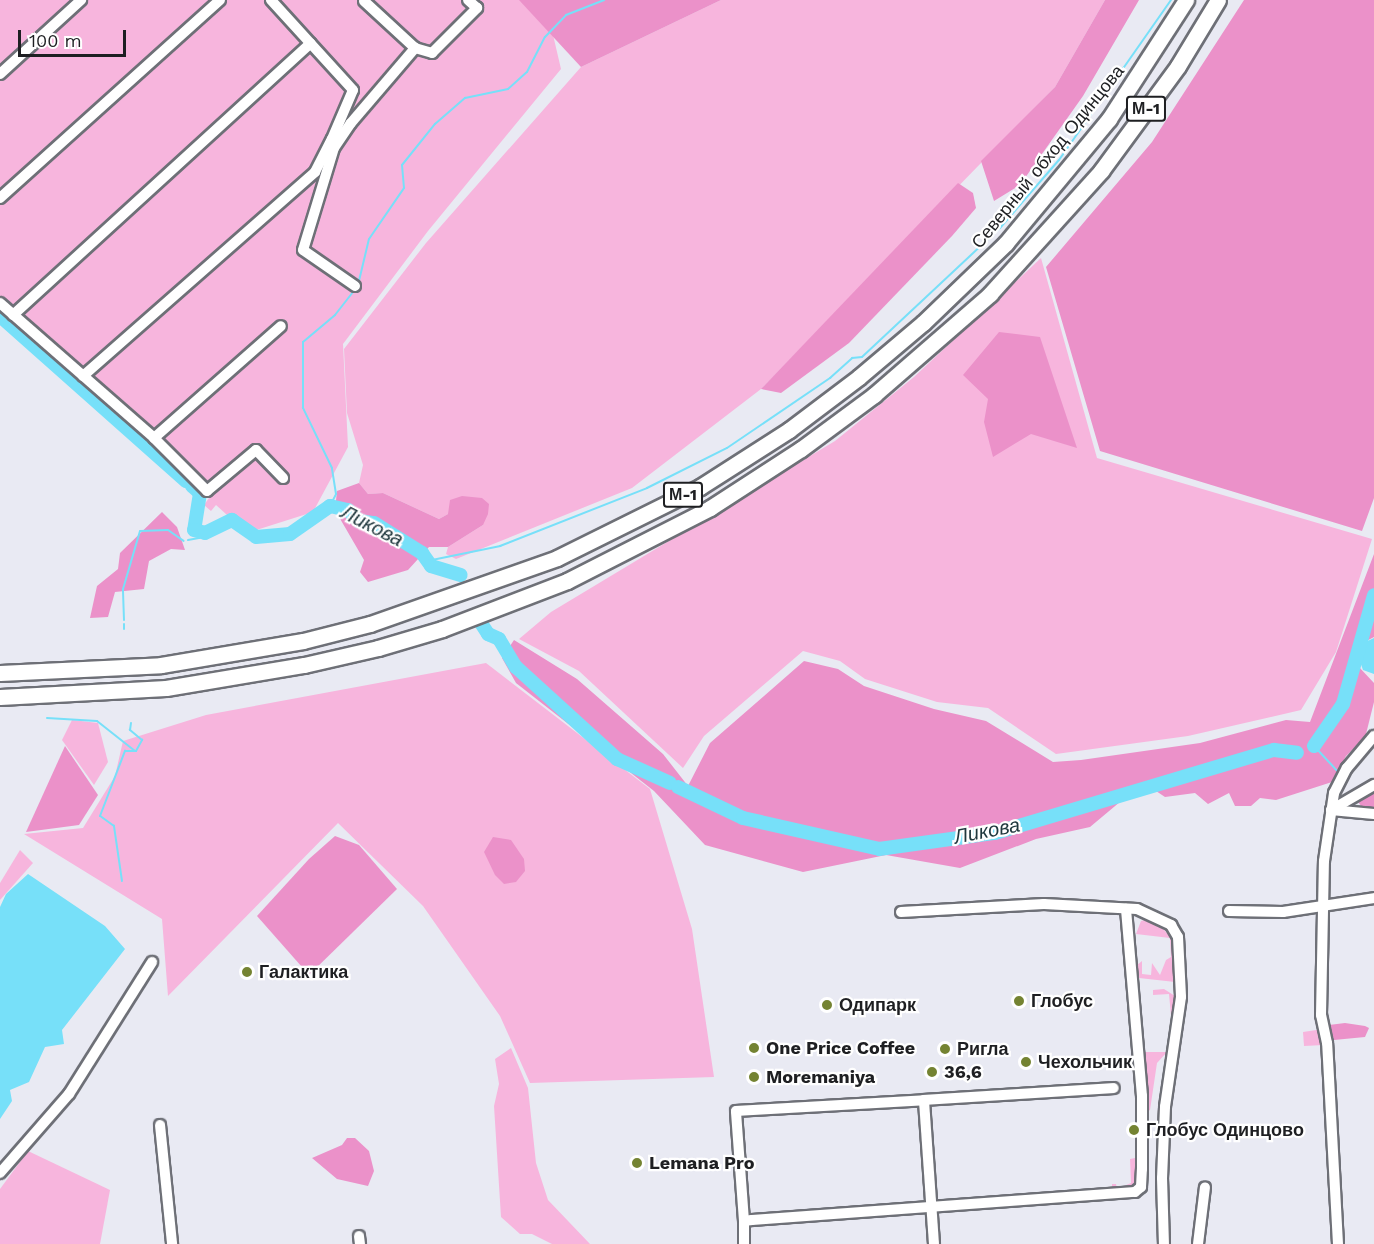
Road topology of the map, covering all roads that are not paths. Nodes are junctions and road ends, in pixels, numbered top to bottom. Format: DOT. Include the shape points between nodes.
graph roads {
  1 [pos="81,0"];
  2 [pos="219,0"];
  3 [pos="271,0"];
  4 [pos="364,0"];
  5 [pos="1186,0"];
  6 [pos="1218,0"];
  7 [pos="476,3"];
  8 [pos="311,43"];
  9 [pos="415,48"];
  10 [pos="0,74"];
  11 [pos="0,198"];
  12 [pos="355,286"];
  13 [pos="0,303"];
  14 [pos="13,315"];
  15 [pos="281,326"];
  16 [pos="83,376"];
  17 [pos="154,438"];
  18 [pos="284,478"];
  19 [pos="0,673"];
  20 [pos="0,697"];
  21 [pos="1374,736"];
  22 [pos="1374,785"];
  23 [pos="1331,810"];
  24 [pos="1374,814"];
  25 [pos="1374,898"];
  26 [pos="1321,904"];
  27 [pos="1126,909"];
  28 [pos="1229,911"];
  29 [pos="901,912"];
  30 [pos="152,962"];
  31 [pos="1114,1088"];
  32 [pos="924,1100"];
  33 [pos="160,1125"];
  34 [pos="0,1173"];
  35 [pos="1205,1187"];
  36 [pos="931,1206"];
  37 [pos="744,1221"];
  38 [pos="172,1244"];
  39 [pos="744,1244"];
  40 [pos="934,1244"];
  41 [pos="1164,1244"];
  42 [pos="1198,1244"];
  43 [pos="1338,1244"];
  1 -- 10 [label="street"];
  2 -- 11 [label="street"];
  3 -- 8 [label="street"];
  4 -- 9 [label="street"];
  5 -- 19 [label="highway, Северный обход Одинцова / М-1" via="1109,119 1006,243 923,323 859,376 789,430 700,487 556,558 370,624 303,641 161,664"];
  6 -- 20 [label="highway, М-1" via="1178,66 1101,171 990,294 874,395 801,449 710,508 567,581 441,629 378,648 178,686"];
  7 -- 9 [label="street" via="432,53"];
  8 -- 14 [label="street"];
  8 -- 16 [label="street" via="353,90 315,172"];
  9 -- 12 [label="street" via="334,148 303,250"];
  13 -- 14 [label="street"];
  14 -- 16 [label="street"];
  15 -- 17 [label="street"];
  16 -- 17 [label="street"];
  17 -- 18 [label="street" via="207,491 256,450"];
  21 -- 23 [label="street" via="1347,768"];
  22 -- 23 [label="street"];
  23 -- 24 [label="street"];
  23 -- 26 [label="street"];
  25 -- 26 [label="street"];
  26 -- 28 [label="street" via="1283,912"];
  26 -- 43 [label="street" via="1321,1015 1327,1043"];
  27 -- 29 [label="street" via="1044,904"];
  27 -- 36 [label="street" via="1142,1096 1141,1187 1124,1195"];
  27 -- 41 [label="street" via="1160,917 1178,937 1181,997 1165,1107"];
  30 -- 34 [label="street" via="69,1094"];
  31 -- 32 [label="street"];
  32 -- 36 [label="street"];
  32 -- 37 [label="street" via="736,1111"];
  33 -- 38 [label="street"];
  35 -- 42 [label="street"];
  36 -- 37 [label="street"];
  36 -- 40 [label="street"];
  37 -- 39 [label="street"];
}
